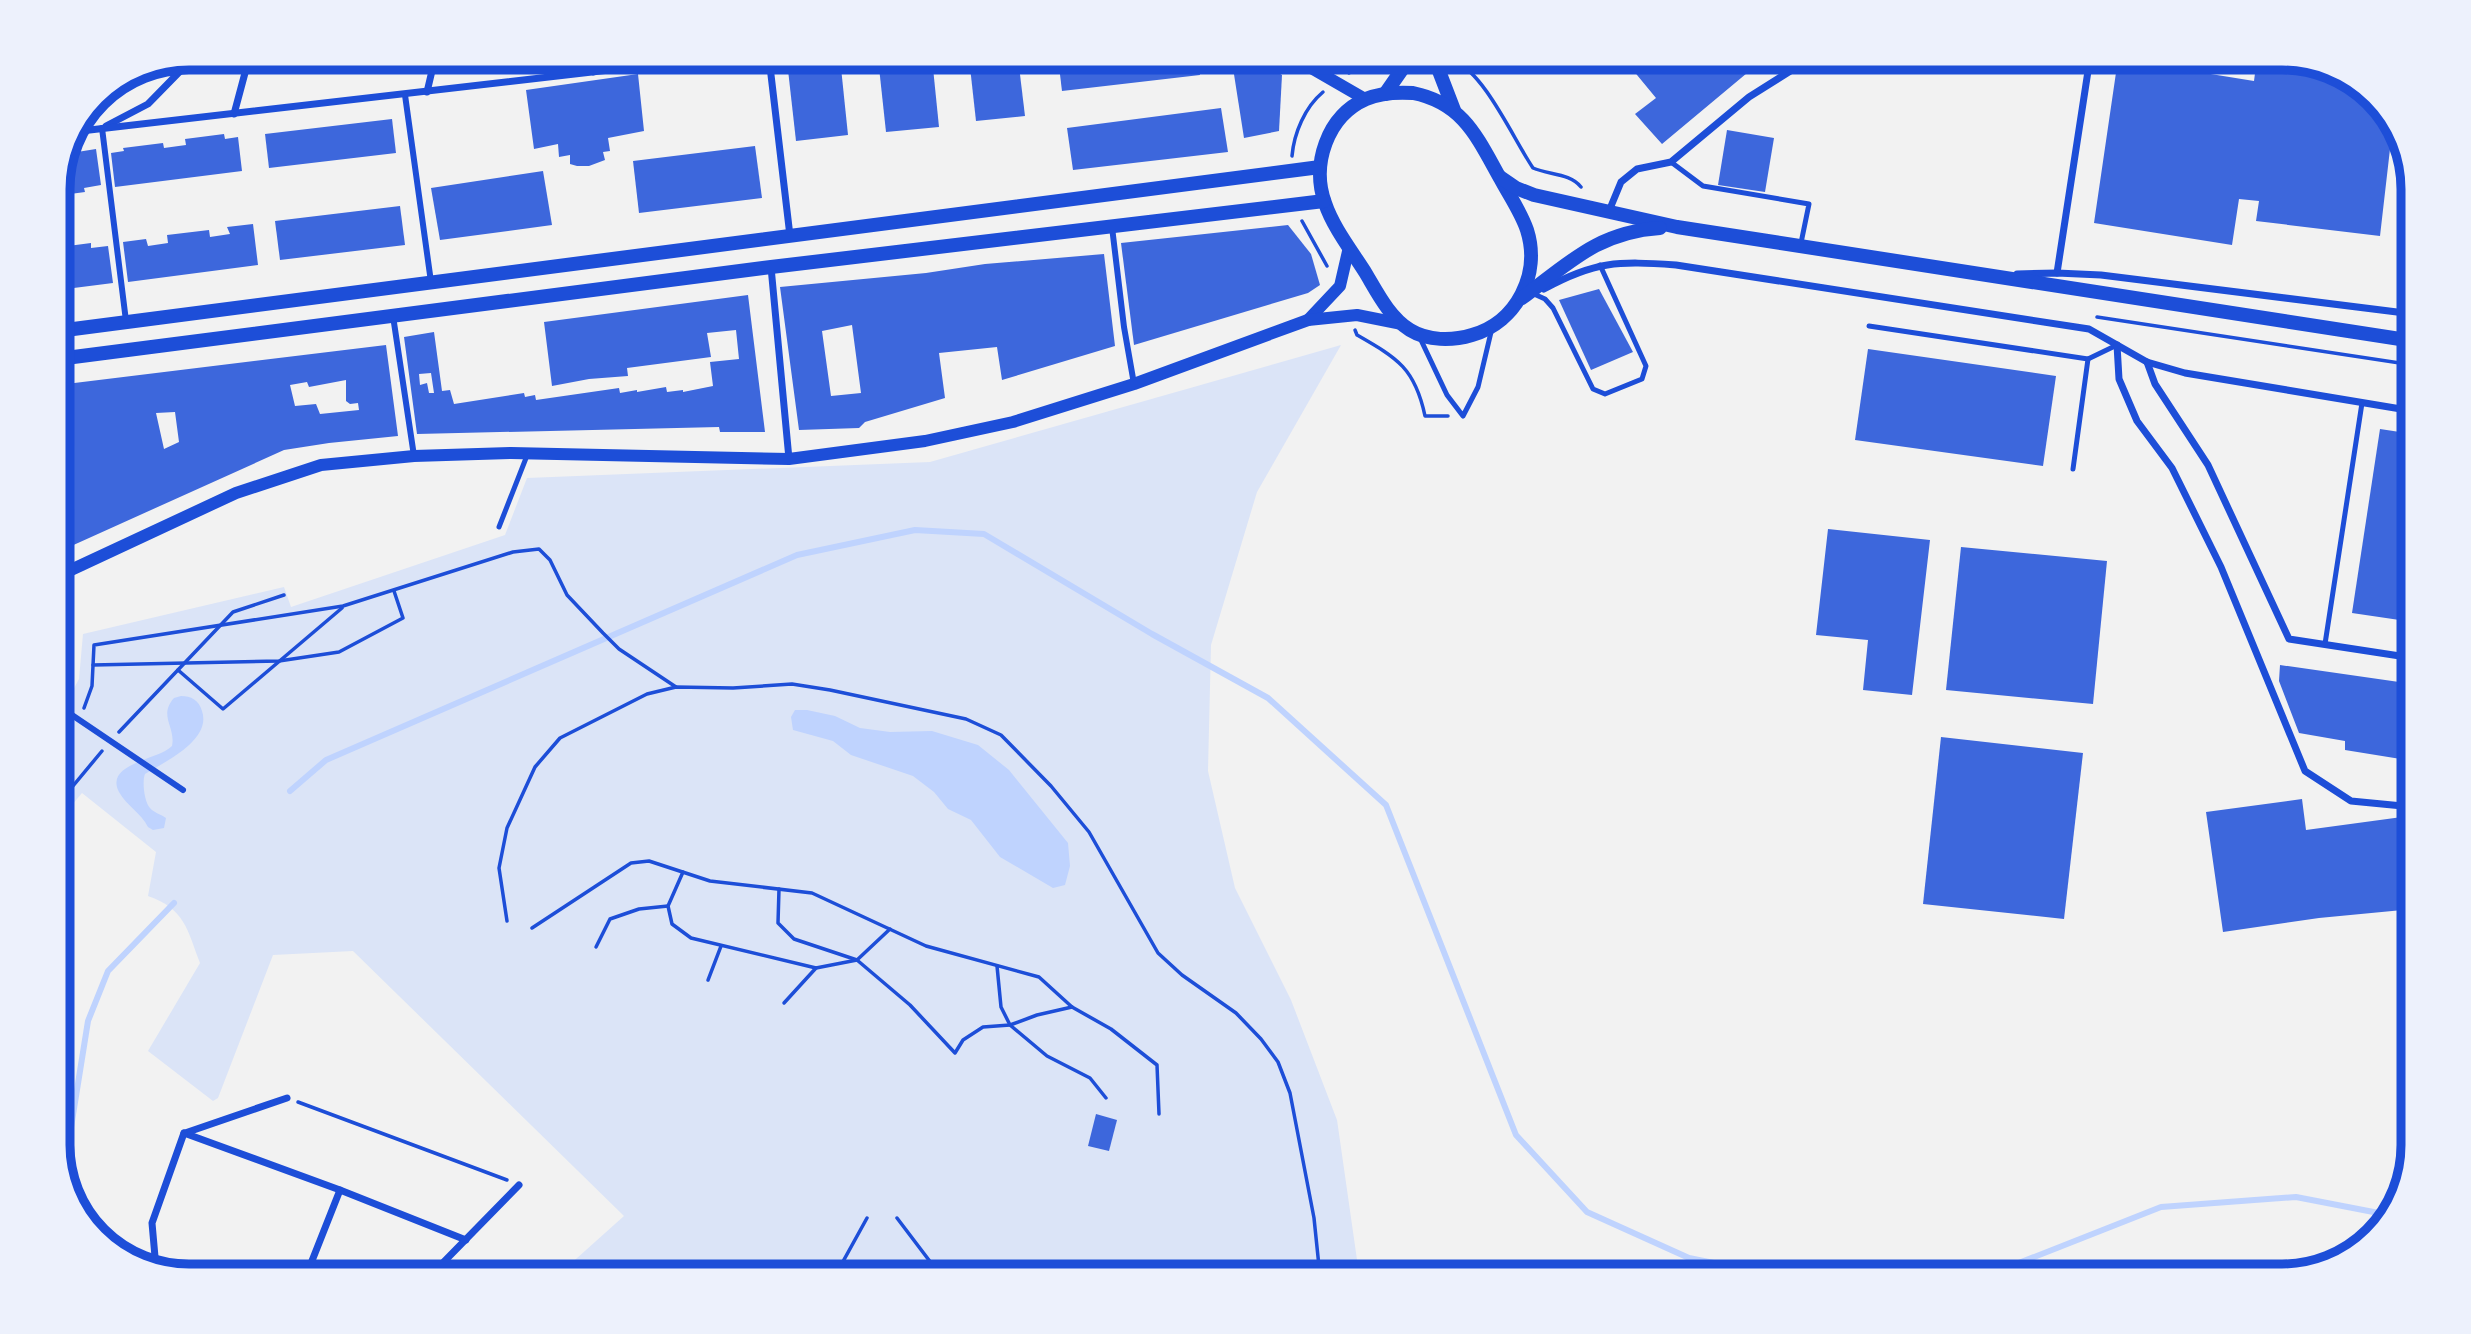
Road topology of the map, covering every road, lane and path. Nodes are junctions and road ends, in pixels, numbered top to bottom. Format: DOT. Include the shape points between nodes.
graph roads {
  1 [pos="245,70"];
  2 [pos="432,70"];
  3 [pos="610,70"];
  4 [pos="770,70"];
  5 [pos="1315,70"];
  6 [pos="1402,70"];
  7 [pos="1439,70"];
  8 [pos="1792,70"];
  9 [pos="2088,70"];
  10 [pos="181,71"];
  11 [pos="593,72"];
  12 [pos="427,92"];
  13 [pos="405,94"];
  14 [pos="1385,94"];
  15 [pos="1365,99"];
  16 [pos="1454,110"];
  17 [pos="234,114"];
  18 [pos="102,128"];
  19 [pos="86,130"];
  20 [pos="1671,162"];
  21 [pos="1320,167"];
  22 [pos="1500,177"];
  23 [pos="1324,201"];
  24 [pos="1609,213"];
  25 [pos="1112,225"];
  26 [pos="1676,227"];
  27 [pos="790,236"];
  28 [pos="1801,246"];
  29 [pos="1349,247"];
  30 [pos="1600,265"];
  31 [pos="771,267"];
  32 [pos="2057,272"];
  33 [pos="1989,275"];
  34 [pos="431,282"];
  35 [pos="1527,296"];
  36 [pos="2401,312"];
  37 [pos="393,316"];
  38 [pos="1307,320"];
  39 [pos="126,323"];
  40 [pos="1402,324"];
  41 [pos="1870,326"];
  42 [pos="1492,327"];
  43 [pos="70,330"];
  44 [pos="1419,335"];
  45 [pos="2401,339"];
  46 [pos="2117,345"];
  47 [pos="70,357"];
  48 [pos="2088,359"];
  49 [pos="2147,362"];
  50 [pos="1134,384"];
  51 [pos="2362,402"];
  52 [pos="2401,409"];
  53 [pos="528,453"];
  54 [pos="414,456"];
  55 [pos="789,459"];
  56 [pos="2073,469"];
  57 [pos="499,527"];
  58 [pos="70,570"];
  59 [pos="394,590"];
  60 [pos="284,595"];
  61 [pos="343,606"];
  62 [pos="221,625"];
  63 [pos="2325,644"];
  64 [pos="2401,656"];
  65 [pos="279,661"];
  66 [pos="186,662"];
  67 [pos="93,664"];
  68 [pos="178,670"];
  69 [pos="676,687"];
  70 [pos="70,714"];
  71 [pos="80,720"];
  72 [pos="110,741"];
  73 [pos="70,790"];
  74 [pos="183,790"];
  75 [pos="2401,806"];
  76 [pos="683,872"];
  77 [pos="779,889"];
  78 [pos="668,906"];
  79 [pos="508,921"];
  80 [pos="532,928"];
  81 [pos="890,929"];
  82 [pos="721,946"];
  83 [pos="596,947"];
  84 [pos="857,960"];
  85 [pos="997,966"];
  86 [pos="816,968"];
  87 [pos="708,980"];
  88 [pos="784,1003"];
  89 [pos="1072,1007"];
  90 [pos="1010,1025"];
  91 [pos="287,1098"];
  92 [pos="1106,1098"];
  93 [pos="1159,1114"];
  94 [pos="184,1133"];
  95 [pos="519,1185"];
  96 [pos="340,1190"];
  97 [pos="867,1218"];
  98 [pos="897,1218"];
  99 [pos="466,1240"];
  100 [pos="155,1259"];
  101 [pos="311,1264"];
  102 [pos="442,1264"];
  103 [pos="842,1264"];
  104 [pos="932,1264"];
  105 [pos="1319,1264"];
  1 -- 17 [label="street"];
  2 -- 12 [label="street"];
  3 -- 11 [label="street"];
  4 -- 27 [label="street"];
  5 -- 15 [label="street"];
  6 -- 14 [label="main road"];
  7 -- 16 [label="main road"];
  8 -- 20 [label="street" via="1749,97"];
  9 -- 32 [label="street"];
  10 -- 18 [label="street" via="148,104"];
  11 -- 12 [label="street"];
  12 -- 13 [label="street"];
  13 -- 17 [label="street"];
  13 -- 34 [label="street"];
  14 -- 15 [label="main road"];
  14 -- 16 [label="main road" via="1422,95"];
  15 -- 21 [label="main road" via="1333,129"];
  16 -- 22 [label="main road" via="1474,132"];
  17 -- 18 [label="street"];
  18 -- 19 [label="street"];
  18 -- 39 [label="street"];
  20 -- 24 [label="street" via="1637,169 1621,182"];
  20 -- 28 [label="lane" via="1703,186 1809,204"];
  21 -- 23 [label="main road"];
  21 -- 27 [label="main road"];
  22 -- 24 [label="main road" via="1534,195"];
  22 -- 35 [label="main road" via="1524,222 1531,248"];
  23 -- 25 [label="main road"];
  23 -- 29 [label="main road"];
  24 -- 26 [label="main road"];
  25 -- 31 [label="main road"];
  25 -- 50 [label="street"];
  26 -- 28 [label="main road"];
  26 -- 35 [label="main road" via="1637,230 1607,239"];
  27 -- 34 [label="main road"];
  28 -- 33 [label="main road"];
  29 -- 38 [label="street" via="1340,286"];
  29 -- 40 [label="main road"];
  30 -- 35 [label="street"];
  30 -- 35 [label="lane" via="1646,366 1642,379 1605,394 1593,389 1553,308 1545,299"];
  30 -- 46 [label="street" via="1676,265 1993,314 2089,329"];
  31 -- 37 [label="main road"];
  31 -- 55 [label="street"];
  32 -- 33 [label="street"];
  32 -- 36 [label="street"];
  33 -- 45 [label="main road"];
  34 -- 39 [label="main road"];
  35 -- 42 [label="main road"];
  37 -- 47 [label="main road"];
  37 -- 54 [label="street"];
  38 -- 40 [label="street" via="1357,315"];
  38 -- 50 [label="street"];
  39 -- 43 [label="main road"];
  40 -- 44 [label="main road"];
  41 -- 48 [label="lane"];
  42 -- 44 [label="main road" via="1463,337"];
  42 -- 44 [label="lane" via="1478,387 1463,416 1447,395"];
  46 -- 48 [label="lane"];
  46 -- 49 [label="street"];
  46 -- 75 [label="street" via="2119,379 2137,421 2172,468 2221,566 2305,771 2351,801"];
  48 -- 56 [label="lane"];
  49 -- 51 [label="street" via="2185,373"];
  49 -- 63 [label="street" via="2155,384 2208,465 2289,639"];
  50 -- 55 [label="street" via="1013,422 925,441"];
  51 -- 52 [label="street"];
  51 -- 63 [label="lane"];
  53 -- 54 [label="street"];
  53 -- 55 [label="street"];
  53 -- 57 [label="lane"];
  54 -- 58 [label="street" via="321,465 236,493"];
  59 -- 61 [label="path"];
  59 -- 65 [label="path" via="402,618 340,652"];
  59 -- 69 [label="path" via="513,552 539,549 550,560 567,595 603,633"];
  60 -- 62 [label="path" via="233,612"];
  61 -- 62 [label="path"];
  61 -- 65 [label="path"];
  62 -- 66 [label="path"];
  62 -- 67 [label="path" via="94,645"];
  63 -- 64 [label="street"];
  65 -- 66 [label="path"];
  65 -- 68 [label="path" via="223,709"];
  66 -- 67 [label="path"];
  66 -- 68 [label="path"];
  67 -- 71 [label="path" via="92,686"];
  68 -- 72 [label="path"];
  69 -- 79 [label="path" via="647,694 560,738 534,767 507,828 499,868"];
  69 -- 105 [label="path" via="792,684 966,719 1001,735 1089,832 1158,953 1236,1013 1278,1062 1290,1093"];
  70 -- 71 [label="street"];
  71 -- 72 [label="street"];
  72 -- 73 [label="path"];
  72 -- 74 [label="street"];
  76 -- 77 [label="path" via="710,881"];
  76 -- 78 [label="path"];
  76 -- 80 [label="path" via="649,860 631,863"];
  77 -- 81 [label="path" via="812,893"];
  77 -- 84 [label="path" via="778,923 794,939"];
  78 -- 82 [label="path" via="672,924 691,938"];
  78 -- 83 [label="path" via="610,919"];
  81 -- 84 [label="path"];
  81 -- 85 [label="path" via="926,946"];
  82 -- 86 [label="path"];
  82 -- 87 [label="path"];
  84 -- 86 [label="path"];
  84 -- 90 [label="path" via="910,1004 955,1054 963,1040 983,1027"];
  85 -- 89 [label="path" via="1038,977"];
  85 -- 90 [label="path" via="1001,1007"];
  86 -- 88 [label="path"];
  89 -- 90 [label="path"];
  89 -- 93 [label="path" via="1111,1029 1157,1065"];
  90 -- 92 [label="path" via="1047,1056 1090,1078"];
  91 -- 94 [label="street"];
  91 -- 95 [label="path"];
  94 -- 96 [label="street"];
  94 -- 100 [label="street" via="152,1223"];
  95 -- 99 [label="street"];
  96 -- 99 [label="street"];
  96 -- 101 [label="street"];
  97 -- 103 [label="path"];
  98 -- 104 [label="path"];
  99 -- 102 [label="street"];
}
